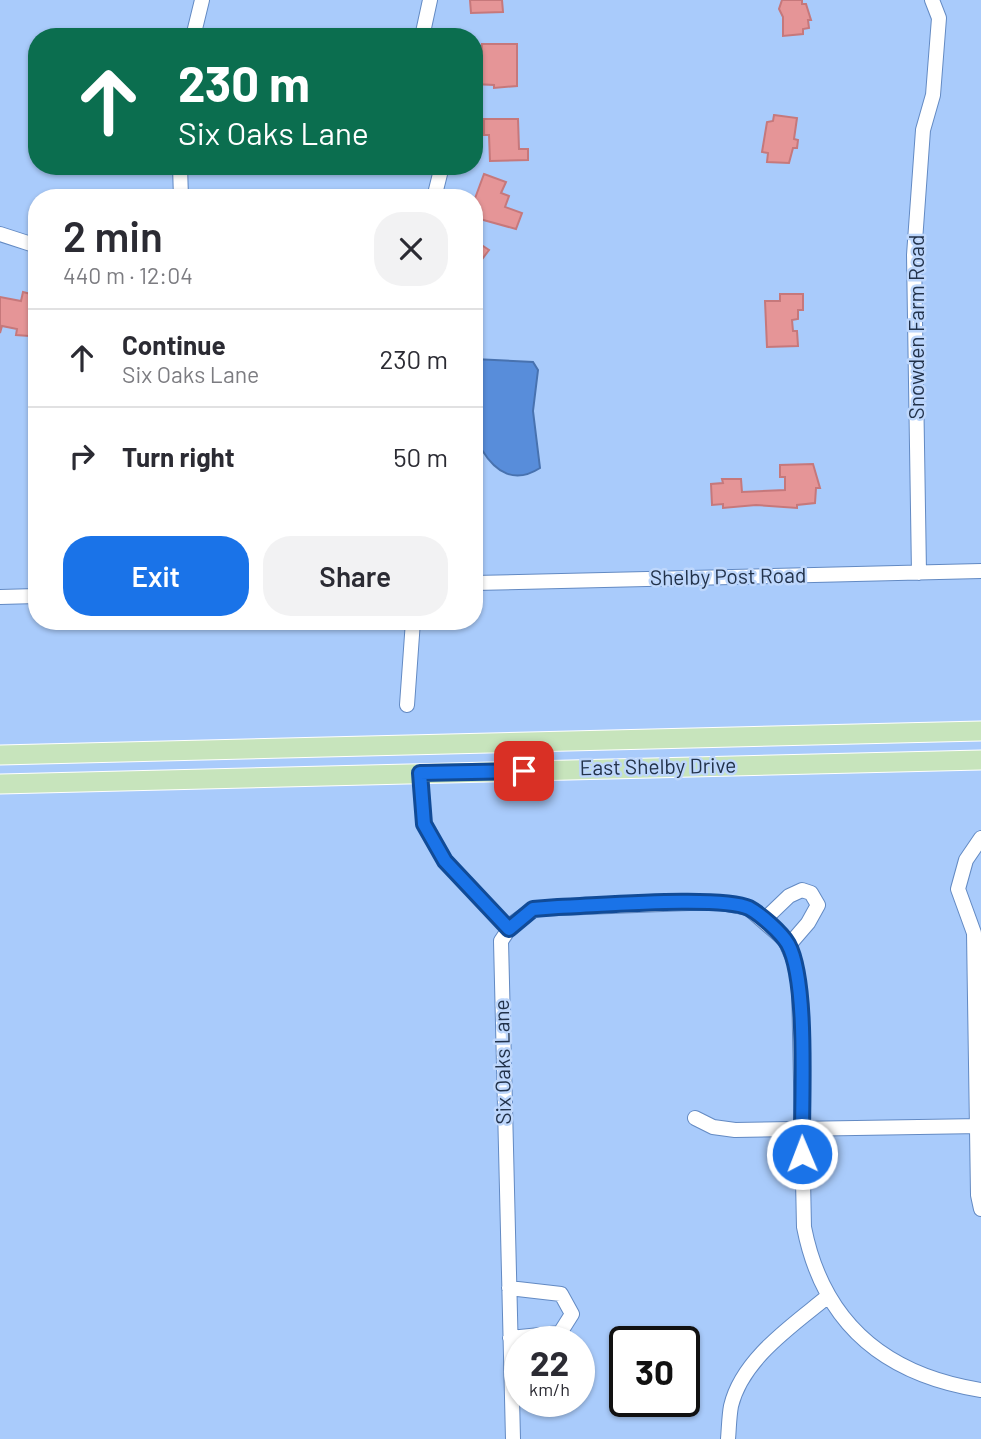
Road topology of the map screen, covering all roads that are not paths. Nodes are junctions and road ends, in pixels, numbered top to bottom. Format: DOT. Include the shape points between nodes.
graph roads {
  1 [pos="202,0"];
  2 [pos="430,0"];
  3 [pos="932,0"];
  4 [pos="195,28"];
  5 [pos="424,28"];
  6 [pos="0,234"];
  7 [pos="28,243"];
  8 [pos="981,571"];
  9 [pos="919,573"];
  10 [pos="483,583"];
  11 [pos="28,596"];
  12 [pos="0,597"];
  13 [pos="412,630"];
  14 [pos="407,705"];
  15 [pos="981,731"];
  16 [pos="0,755"];
  17 [pos="981,760"];
  18 [pos="420,773"];
  19 [pos="0,784"];
  20 [pos="981,838"];
  21 [pos="764,920"];
  22 [pos="509,929"];
  23 [pos="977,933"];
  24 [pos="789,945"];
  25 [pos="695,1118"];
  26 [pos="979,1126"];
  27 [pos="801,1131"];
  28 [pos="981,1209"];
  29 [pos="509,1288"];
  30 [pos="827,1297"];
  31 [pos="510,1326"];
  32 [pos="564,1326"];
  33 [pos="981,1390"];
  34 [pos="512,1417"];
  35 [pos="513,1439"];
  36 [pos="728,1439"];
  1 -- 4 [label="street"];
  2 -- 5 [label="street"];
  3 -- 9 [label="street, Snowden Farm Road" via="939,18 933,95 923,130 914,255"];
  6 -- 7 [label="street"];
  8 -- 9 [label="street, Shelby Post Road"];
  9 -- 10 [label="street, Shelby Post Road"];
  11 -- 12 [label="street"];
  13 -- 14 [label="street"];
  15 -- 16 [label="main road, East Shelby Drive"];
  17 -- 18 [label="main road, East Shelby Drive"];
  18 -- 19 [label="main road, East Shelby Drive"];
  18 -- 22 [label="street" via="424,824 445,861"];
  20 -- 23 [label="street" via="966,860 958,889"];
  21 -- 22 [label="street" via="748,908 715,902 592,906 533,909"];
  21 -- 24 [label="street"];
  21 -- 24 [label="street" via="789,897 802,890 811,893 818,905"];
  22 -- 29 [label="street, Six Oaks Lane" via="501,941"];
  23 -- 26 [label="street"];
  24 -- 27 [label="street" via="799,985"];
  25 -- 27 [label="street" via="735,1130"];
  26 -- 27 [label="street"];
  26 -- 28 [label="street"];
  27 -- 30 [label="street" via="804,1227"];
  29 -- 31 [label="street, Six Oaks Lane"];
  29 -- 32 [label="street" via="561,1294 572,1314"];
  30 -- 33 [label="street" via="887,1358 945,1384"];
  30 -- 36 [label="street" via="772,1343 746,1375 732,1404"];
  34 -- 35 [label="street, Six Oaks Lane"];
}
